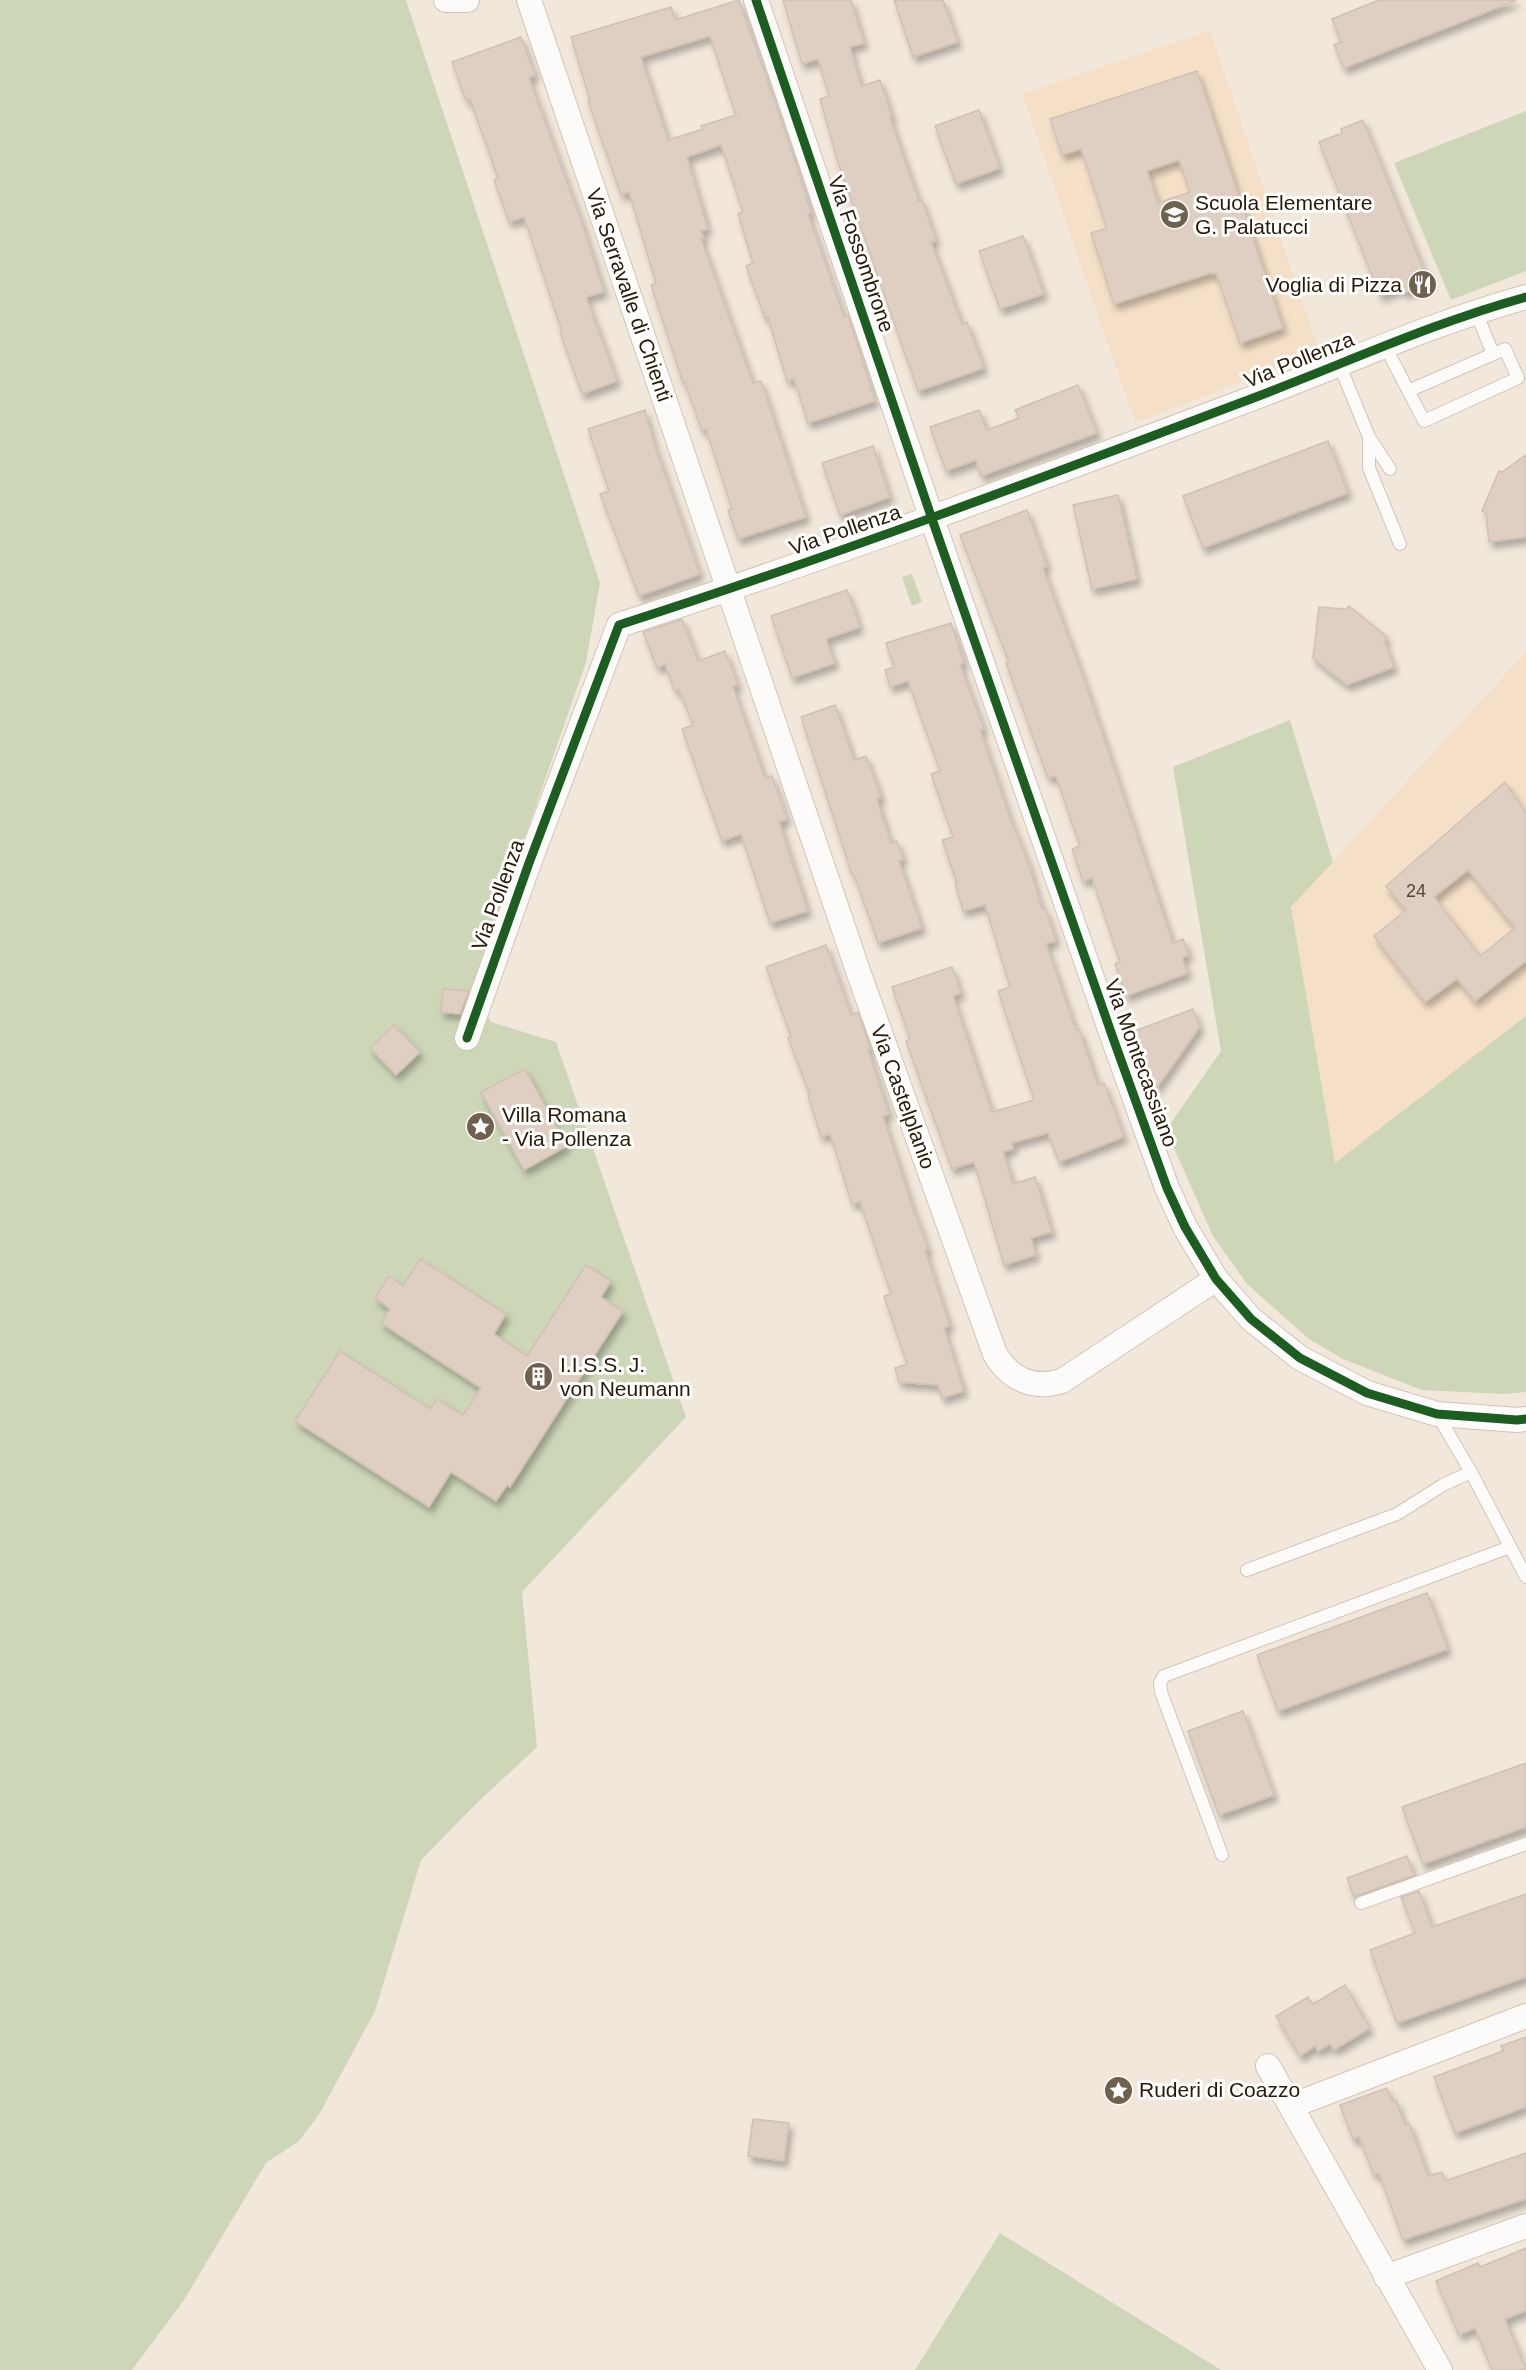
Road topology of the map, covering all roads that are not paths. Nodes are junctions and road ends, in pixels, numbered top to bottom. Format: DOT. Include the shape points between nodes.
graph roads {
  1 [pos="446,0"];
  2 [pos="467,0"];
  3 [pos="529,0"];
  4 [pos="756,0"];
  5 [pos="1526,297"];
  6 [pos="1476,312"];
  7 [pos="1385,346"];
  8 [pos="1494,354"];
  9 [pos="1339,364"];
  10 [pos="1408,391"];
  11 [pos="1369,437"];
  12 [pos="1390,469"];
  13 [pos="932,519"];
  14 [pos="1400,544"];
  15 [pos="729,590"];
  16 [pos="467,1038"];
  17 [pos="1216,1279"];
  18 [pos="1437,1414"];
  19 [pos="1526,1419"];
  20 [pos="1471,1472"];
  21 [pos="1510,1547"];
  22 [pos="1247,1570"];
  23 [pos="1526,1577"];
  24 [pos="1526,1844"];
  25 [pos="1222,1855"];
  26 [pos="1361,1903"];
  27 [pos="1526,2016"];
  28 [pos="1268,2066"];
  29 [pos="1291,2106"];
  30 [pos="1526,2226"];
  31 [pos="1386,2277"];
  32 [pos="1440,2370"];
  1 -- 2 [label="street"];
  3 -- 15 [label="street, Via Serravalle di Chienti"];
  4 -- 13 [label="street, Via Fossombrone"];
  5 -- 6 [label="street, Via Pollenza"];
  6 -- 7 [label="street, Via Pollenza"];
  6 -- 8 [label="lane"];
  7 -- 9 [label="street, Via Pollenza"];
  7 -- 10 [label="lane"];
  8 -- 10 [label="lane"];
  8 -- 10 [label="lane" via="1505,349 1518,378 1424,421"];
  9 -- 11 [label="lane"];
  9 -- 13 [label="street, Via Pollenza"];
  11 -- 12 [label="lane"];
  11 -- 14 [label="lane" via="1369,468"];
  13 -- 15 [label="street, Via Pollenza"];
  13 -- 17 [label="street, Via Montecassiano" via="1167,1188"];
  15 -- 16 [label="street, Via Pollenza" via="619,625"];
  15 -- 17 [label="street, Via Castelplanio" via="858,971 1001,1364 1029,1383 1062,1381"];
  17 -- 18 [label="street, Via Montecassiano" via="1251,1319 1300,1358 1367,1393"];
  18 -- 19 [label="street, Via Montecassiano"];
  18 -- 20 [label="lane"];
  20 -- 21 [label="lane"];
  20 -- 22 [label="lane" via="1397,1514"];
  21 -- 23 [label="lane"];
  21 -- 25 [label="lane" via="1164,1676 1161,1692"];
  24 -- 26 [label="lane"];
  27 -- 29 [label="street"];
  28 -- 29 [label="street"];
  29 -- 31 [label="street"];
  30 -- 31 [label="street"];
  31 -- 32 [label="street"];
}
